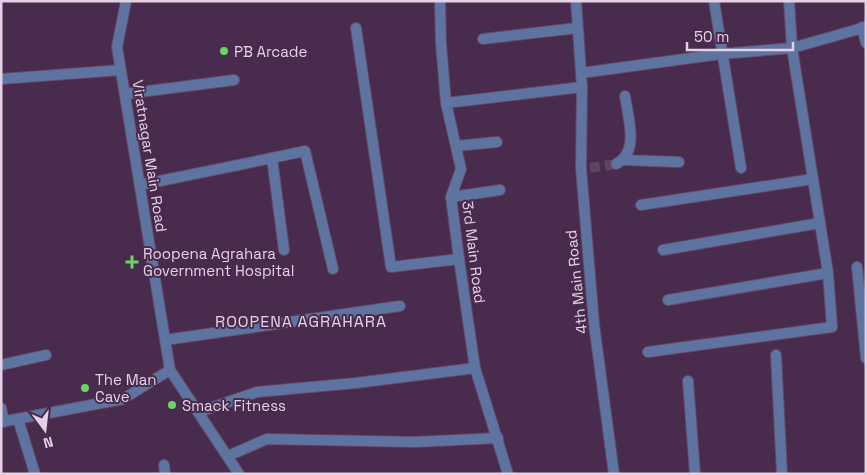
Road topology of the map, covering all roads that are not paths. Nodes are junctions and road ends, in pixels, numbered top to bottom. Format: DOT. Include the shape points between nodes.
graph roads {
  1 [pos="126,1"];
  2 [pos="440,1"];
  3 [pos="576,1"];
  4 [pos="714,1"];
  5 [pos="789,1"];
  6 [pos="864,27"];
  7 [pos="356,28"];
  8 [pos="576,28"];
  9 [pos="483,39"];
  10 [pos="866,43"];
  11 [pos="792,48"];
  12 [pos="721,54"];
  13 [pos="121,70"];
  14 [pos="581,73"];
  15 [pos="1,79"];
  16 [pos="234,80"];
  17 [pos="582,87"];
  18 [pos="125,94"];
  19 [pos="624,96"];
  20 [pos="446,103"];
  21 [pos="497,142"];
  22 [pos="456,146"];
  23 [pos="272,158"];
  24 [pos="679,162"];
  25 [pos="741,168"];
  26 [pos="813,179"];
  27 [pos="140,185"];
  28 [pos="500,190"];
  29 [pos="451,197"];
  30 [pos="641,205"];
  31 [pos="820,223"];
  32 [pos="284,250"];
  33 [pos="663,250"];
  34 [pos="459,259"];
  35 [pos="857,268"];
  36 [pos="333,269"];
  37 [pos="828,272"];
  38 [pos="668,300"];
  39 [pos="400,306"];
  40 [pos="165,340"];
  41 [pos="648,352"];
  42 [pos="46,355"];
  43 [pos="776,355"];
  44 [pos="866,358"];
  45 [pos="1,365"];
  46 [pos="475,368"];
  47 [pos="170,370"];
  48 [pos="688,381"];
  49 [pos="1,408"];
  50 [pos="199,412"];
  51 [pos="18,419"];
  52 [pos="2,422"];
  53 [pos="498,438"];
  54 [pos="228,456"];
  55 [pos="35,474"];
  56 [pos="239,474"];
  57 [pos="508,474"];
  58 [pos="614,474"];
  59 [pos="695,474"];
  60 [pos="782,474"];
  1 -- 13 [label="street, Viratnagar Main Road" via="117,47"];
  2 -- 20 [label="street, 3rd Main Road"];
  3 -- 8 [label="street, 4th Main Road"];
  4 -- 12 [label="street"];
  5 -- 11 [label="street"];
  6 -- 10 [label="street"];
  6 -- 11 [label="street"];
  7 -- 34 [label="street" via="391,267"];
  8 -- 9 [label="street"];
  8 -- 14 [label="street, 4th Main Road"];
  11 -- 12 [label="street"];
  11 -- 26 [label="street"];
  12 -- 14 [label="street"];
  12 -- 25 [label="street"];
  13 -- 15 [label="street"];
  13 -- 18 [label="street, Viratnagar Main Road"];
  14 -- 17 [label="street, 4th Main Road"];
  16 -- 18 [label="street"];
  17 -- 20 [label="street"];
  17 -- 58 [label="street, 4th Main Road" via="594,324"];
  18 -- 27 [label="street, Viratnagar Main Road"];
  19 -- 24 [label="street" via="630,152 620,162"];
  20 -- 22 [label="street, 3rd Main Road"];
  21 -- 22 [label="street"];
  22 -- 29 [label="street, 3rd Main Road" via="461,169"];
  23 -- 27 [label="street"];
  23 -- 32 [label="street"];
  23 -- 36 [label="street" via="304,151"];
  26 -- 30 [label="street"];
  26 -- 31 [label="street"];
  27 -- 40 [label="street, Viratnagar Main Road"];
  28 -- 29 [label="street"];
  29 -- 34 [label="street, 3rd Main Road"];
  31 -- 33 [label="street"];
  31 -- 37 [label="street"];
  34 -- 46 [label="street, 3rd Main Road"];
  35 -- 44 [label="street"];
  37 -- 38 [label="street"];
  37 -- 41 [label="street" via="832,327"];
  39 -- 40 [label="street"];
  40 -- 47 [label="street, Viratnagar Main Road"];
  42 -- 45 [label="street"];
  43 -- 60 [label="street"];
  46 -- 50 [label="street" via="356,384 257,392"];
  46 -- 53 [label="street, 3rd Main Road"];
  47 -- 50 [label="street, Viratnagar Main Road"];
  47 -- 51 [label="street" via="123,399"];
  48 -- 59 [label="street"];
  49 -- 52 [label="street"];
  50 -- 54 [label="street, Viratnagar Main Road"];
  51 -- 52 [label="street"];
  51 -- 55 [label="street"];
  53 -- 54 [label="street" via="415,442 267,439"];
  53 -- 57 [label="street, 3rd Main Road"];
  54 -- 56 [label="street, Viratnagar Main Road"];
}
